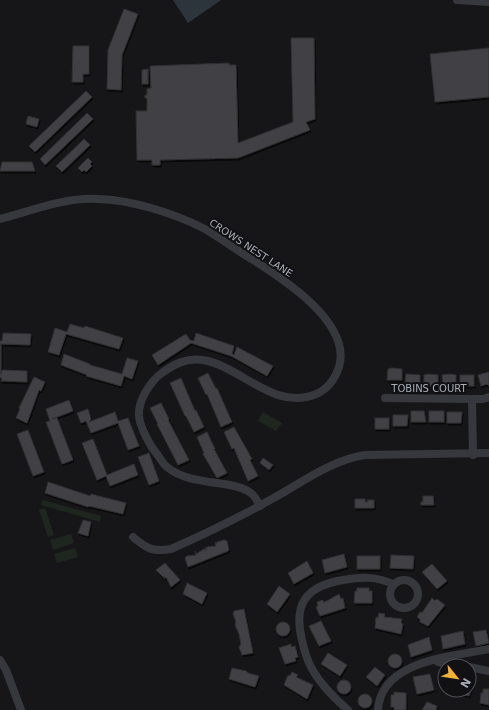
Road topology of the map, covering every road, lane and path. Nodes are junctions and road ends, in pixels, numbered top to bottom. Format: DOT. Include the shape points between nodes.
graph roads {
  1 [pos="457,0"];
  2 [pos="489,2"];
  3 [pos="0,219"];
  4 [pos="489,397"];
  5 [pos="385,398"];
  6 [pos="472,399"];
  7 [pos="489,453"];
  8 [pos="473,455"];
  9 [pos="260,506"];
  10 [pos="133,537"];
  11 [pos="393,584"];
  12 [pos="489,649"];
  13 [pos="0,660"];
  14 [pos="433,661"];
  15 [pos="437,662"];
  16 [pos="477,669"];
  17 [pos="489,671"];
  18 [pos="21,710"];
  19 [pos="348,710"];
  20 [pos="378,710"];
  1 -- 2 [label="street"];
  3 -- 9 [label="street, CROWS NEST LANE" via="63,202 98,199 148,207 202,228 286,281 317,308 341,347 340,365 335,379 319,393 293,399 280,396 220,365 206,360 182,360 151,383 141,400 139,417 150,446 167,467 184,477 239,486 253,495"];
  4 -- 6 [label="street, TOBINS COURT"];
  5 -- 6 [label="street, TOBINS COURT"];
  6 -- 8 [label="street, TOBINS COURT"];
  7 -- 8 [label="street"];
  8 -- 9 [label="street" via="352,457"];
  9 -- 10 [label="street" via="172,549 149,549"];
  11 -- 19 [label="street" via="381,578 369,577 331,582 305,598 298,612 304,649 312,668 334,698"];
  12 -- 14 [label="street"];
  13 -- 18 [label="street"];
  14 -- 15 [label="street"];
  14 -- 20 [label="street" via="404,671 391,680 379,699"];
  16 -- 17 [label="street"];
}
